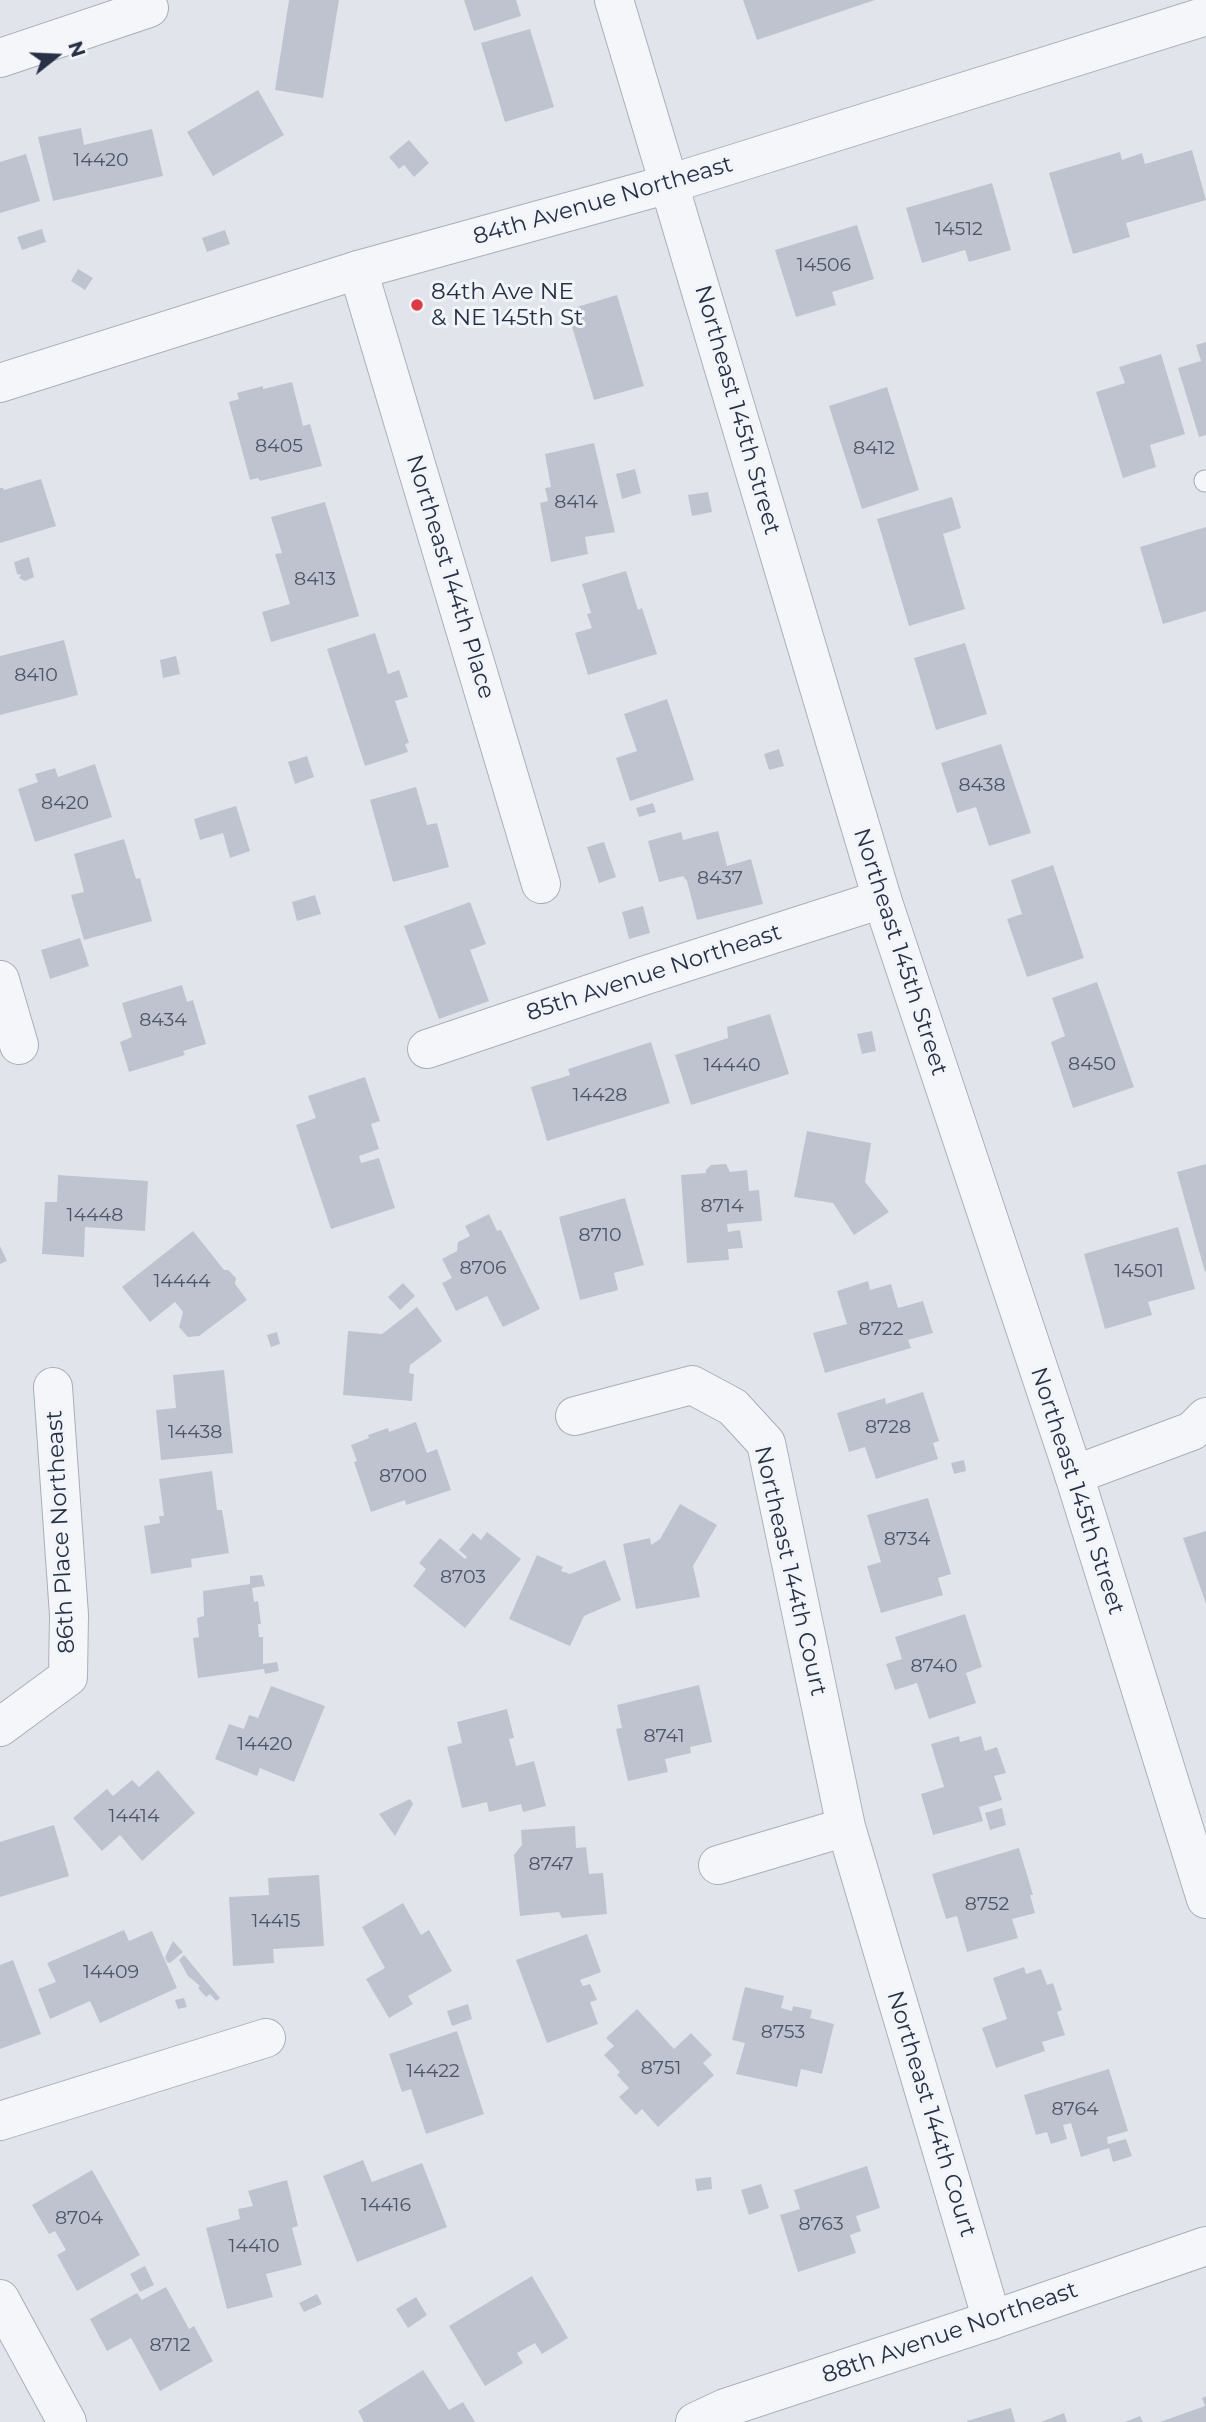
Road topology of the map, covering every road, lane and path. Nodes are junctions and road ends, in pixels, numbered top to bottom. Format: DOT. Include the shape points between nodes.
graph roads {
  1 [pos="614,0"];
  2 [pos="149,8"];
  3 [pos="1206,16"];
  4 [pos="0,58"];
  5 [pos="669,184"];
  6 [pos="358,270"];
  7 [pos="0,383"];
  8 [pos="541,884"];
  9 [pos="882,899"];
  10 [pos="0,979"];
  11 [pos="19,1045"];
  12 [pos="427,1049"];
  13 [pos="53,1387"];
  14 [pos="575,1416"];
  15 [pos="1206,1417"];
  16 [pos="1074,1475"];
  17 [pos="0,1727"];
  18 [pos="846,1827"];
  19 [pos="718,1865"];
  20 [pos="1206,1899"];
  21 [pos="266,2038"];
  22 [pos="0,2121"];
  23 [pos="1206,2246"];
  24 [pos="0,2299"];
  25 [pos="992,2320"];
  26 [pos="66,2422"];
  27 [pos="695,2422"];
  1 -- 5 [label="street, Northeast 145th Street"];
  2 -- 4 [label="street"];
  3 -- 5 [label="street, 84th Avenue Northeast"];
  5 -- 6 [label="street, 84th Avenue Northeast"];
  5 -- 9 [label="street, Northeast 145th Street"];
  6 -- 7 [label="street, 84th Avenue Northeast"];
  6 -- 8 [label="street, Northeast 144th Place"];
  9 -- 12 [label="street, 85th Avenue Northeast"];
  9 -- 16 [label="street, Northeast 145th Street"];
  10 -- 11 [label="street"];
  13 -- 17 [label="street, 86th Place Northeast" via="69,1615 68,1677"];
  14 -- 18 [label="street, Northeast 144th Court" via="692,1385 733,1407 766,1443"];
  15 -- 16 [label="street" via="1192,1431"];
  16 -- 20 [label="street, Northeast 145th Street"];
  18 -- 19 [label="street"];
  18 -- 25 [label="street, Northeast 144th Court"];
  21 -- 22 [label="street"];
  23 -- 25 [label="street, 88th Avenue Northeast"];
  24 -- 26 [label="street"];
  25 -- 27 [label="street, 88th Avenue Northeast"];
}
